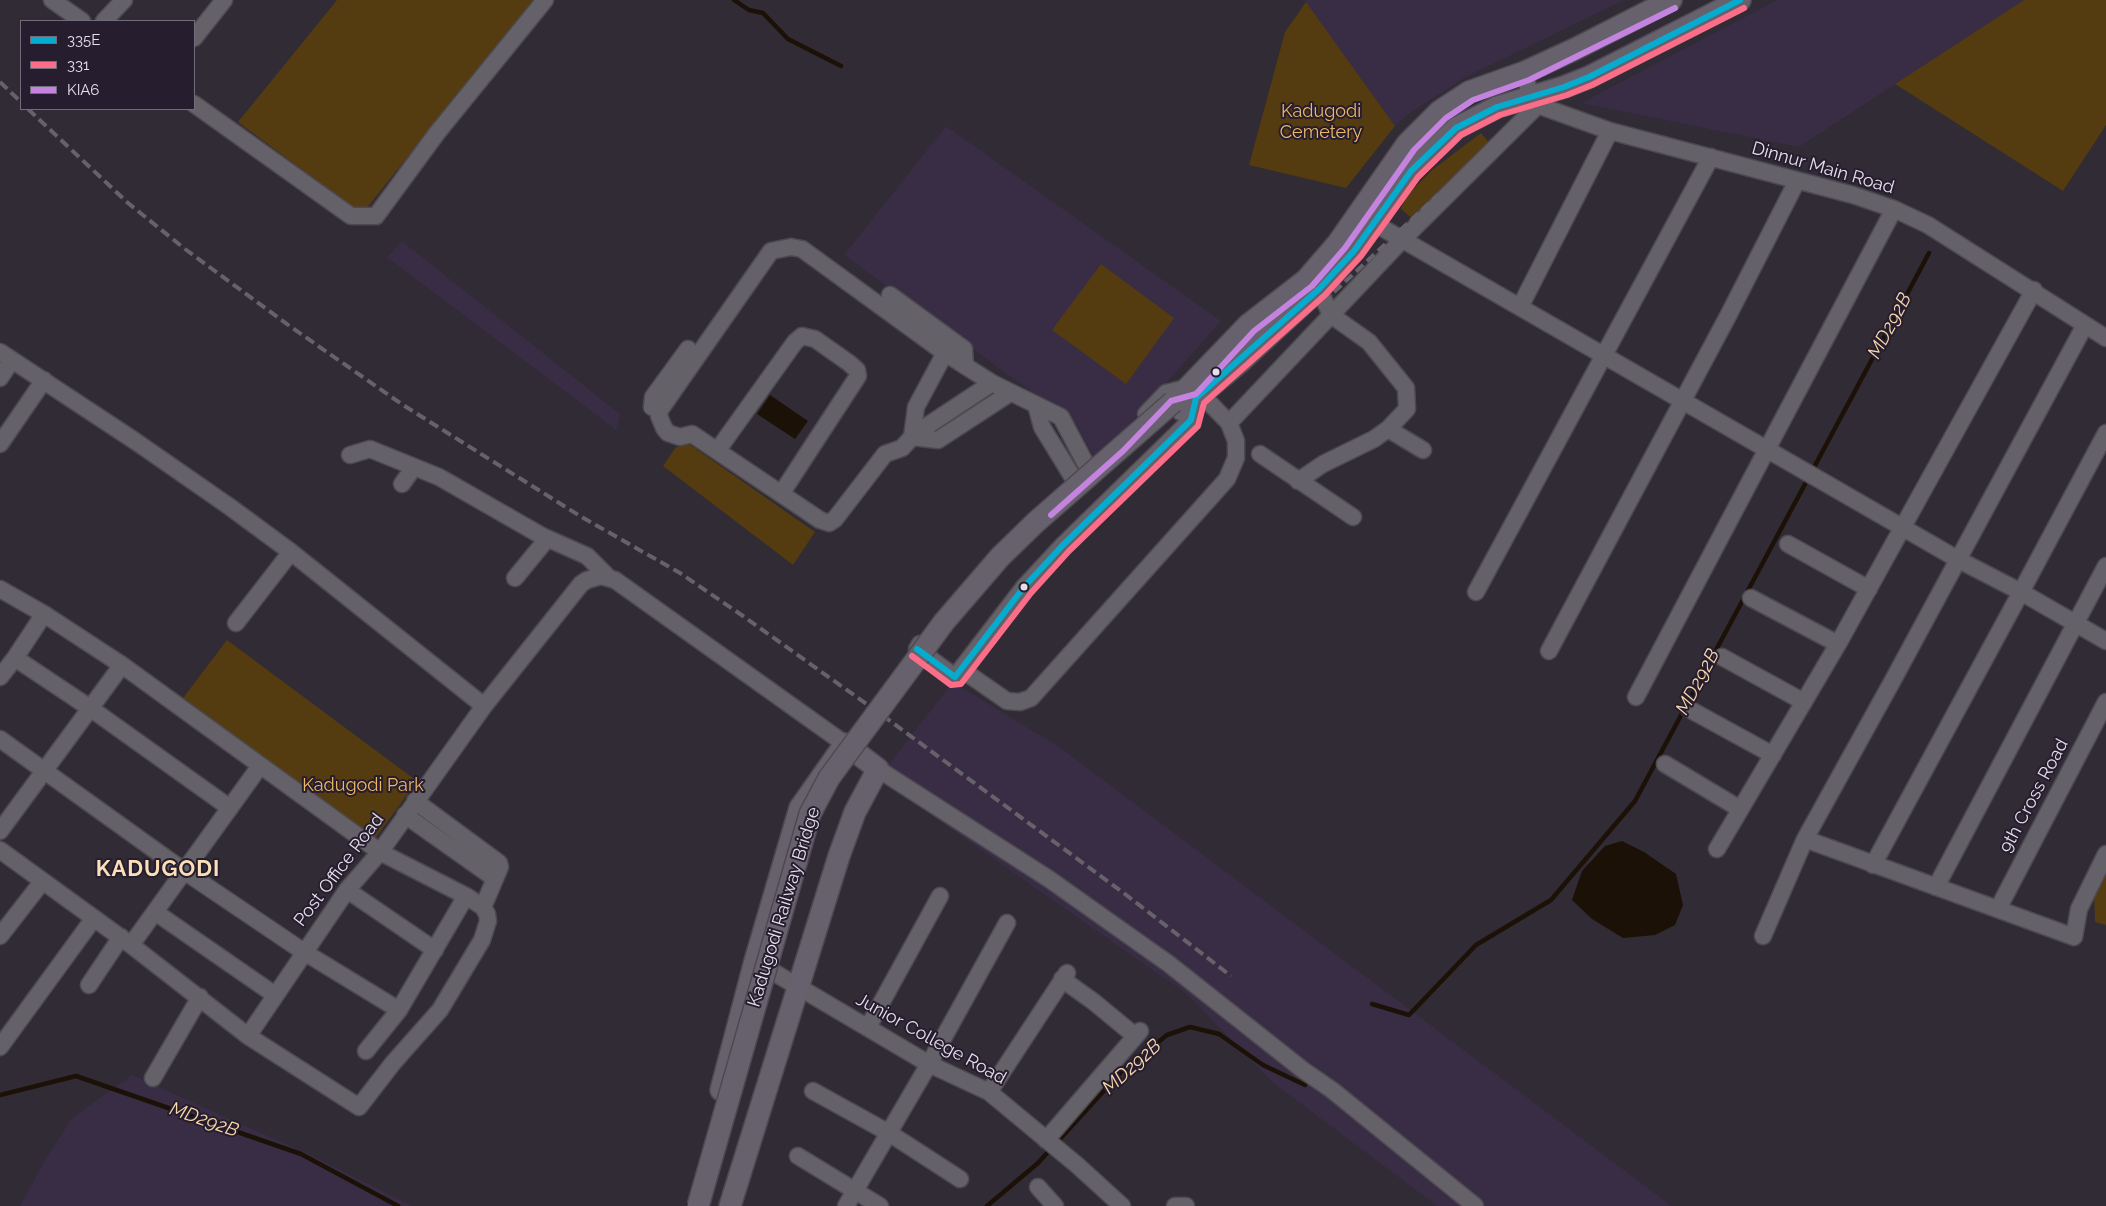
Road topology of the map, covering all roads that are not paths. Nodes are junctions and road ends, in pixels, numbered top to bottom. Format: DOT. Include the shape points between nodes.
graph roads {
  1 [pos="52,0"];
  2 [pos="124,0"];
  3 [pos="224,0"];
  4 [pos="545,0"];
  5 [pos="1671,0"];
  6 [pos="1740,0"];
  7 [pos="81,20"];
  8 [pos="105,20"];
  9 [pos="195,37"];
  10 [pos="1525,72"];
  11 [pos="1534,101"];
  12 [pos="195,105"];
  13 [pos="1610,131"];
  14 [pos="1711,157"];
  15 [pos="1797,181"];
  16 [pos="1894,209"];
  17 [pos="1367,219"];
  18 [pos="1402,240"];
  19 [pos="1319,289"];
  20 [pos="2034,290"];
  21 [pos="890,295"];
  22 [pos="1520,307"];
  23 [pos="1331,315"];
  24 [pos="2085,325"];
  25 [pos="2106,338"];
  26 [pos="688,349"];
  27 [pos="945,353"];
  28 [pos="6,356"];
  29 [pos="1605,356"];
  30 [pos="965,366"];
  31 [pos="0,378"];
  32 [pos="44,380"];
  33 [pos="992,383"];
  34 [pos="1010,392"];
  35 [pos="1189,398"];
  36 [pos="1683,401"];
  37 [pos="1036,405"];
  38 [pos="660,410"];
  39 [pos="1229,423"];
  40 [pos="926,426"];
  41 [pos="1388,429"];
  42 [pos="2106,433"];
  43 [pos="912,437"];
  44 [pos="0,444"];
  45 [pos="1423,450"];
  46 [pos="1768,450"];
  47 [pos="717,451"];
  48 [pos="350,454"];
  49 [pos="1260,454"];
  50 [pos="414,467"];
  51 [pos="1089,470"];
  52 [pos="1298,481"];
  53 [pos="1075,482"];
  54 [pos="402,484"];
  55 [pos="780,494"];
  56 [pos="1353,517"];
  57 [pos="1903,527"];
  58 [pos="547,539"];
  59 [pos="1788,544"];
  60 [pos="291,552"];
  61 [pos="1958,560"];
  62 [pos="2106,566"];
  63 [pos="608,577"];
  64 [pos="515,578"];
  65 [pos="0,589"];
  66 [pos="1869,589"];
  67 [pos="1476,592"];
  68 [pos="2021,592"];
  69 [pos="1751,598"];
  70 [pos="44,614"];
  71 [pos="236,623"];
  72 [pos="2076,623"];
  73 [pos="2106,641"];
  74 [pos="1838,644"];
  75 [pos="1549,651"];
  76 [pos="1722,657"];
  77 [pos="15,658"];
  78 [pos="122,665"];
  79 [pos="961,669"];
  80 [pos="0,677"];
  81 [pos="1636,697"];
  82 [pos="1804,702"];
  83 [pos="2106,702"];
  84 [pos="484,706"];
  85 [pos="90,708"];
  86 [pos="1689,709"];
  87 [pos="0,739"];
  88 [pos="845,744"];
  89 [pos="1773,755"];
  90 [pos="1665,764"];
  91 [pos="260,766"];
  92 [pos="878,769"];
  93 [pos="45,770"];
  94 [pos="415,801"];
  95 [pos="230,808"];
  96 [pos="1740,809"];
  97 [pos="405,815"];
  98 [pos="0,831"];
  99 [pos="1805,839"];
  100 [pos="1717,849"];
  101 [pos="0,850"];
  102 [pos="380,852"];
  103 [pos="2106,854"];
  104 [pos="1873,864"];
  105 [pos="184,871"];
  106 [pos="494,878"];
  107 [pos="42,882"];
  108 [pos="1936,887"];
  109 [pos="347,890"];
  110 [pos="466,896"];
  111 [pos="940,896"];
  112 [pos="483,907"];
  113 [pos="1998,910"];
  114 [pos="155,912"];
  115 [pos="94,918"];
  116 [pos="1007,924"];
  117 [pos="0,936"];
  118 [pos="1763,936"];
  119 [pos="126,941"];
  120 [pos="434,950"];
  121 [pos="304,952"];
  122 [pos="755,961"];
  123 [pos="89,986"];
  124 [pos="800,988"];
  125 [pos="275,996"];
  126 [pos="200,997"];
  127 [pos="399,1010"];
  128 [pos="868,1027"];
  129 [pos="248,1036"];
  130 [pos="0,1048"];
  131 [pos="366,1052"];
  132 [pos="929,1064"];
  133 [pos="153,1078"];
  134 [pos="813,1091"];
  135 [pos="989,1092"];
  136 [pos="889,1133"];
  137 [pos="1046,1140"];
  138 [pos="798,1156"];
  139 [pos="960,1179"];
  140 [pos="1038,1188"];
  141 [pos="855,1190"];
  142 [pos="690,1206"];
  143 [pos="698,1206"];
  144 [pos="710,1206"];
  145 [pos="730,1206"];
  146 [pos="846,1206"];
  147 [pos="880,1206"];
  148 [pos="1055,1206"];
  149 [pos="1122,1206"];
  150 [pos="1175,1206"];
  151 [pos="1186,1206"];
  152 [pos="1475,1206"];
  1 -- 7 [label="street"];
  2 -- 8 [label="street"];
  3 -- 9 [label="street"];
  4 -- 12 [label="street" via="437,133 376,216 351,216"];
  5 -- 10 [label="main road"];
  6 -- 11 [label="main road" via="1613,66"];
  10 -- 11 [label="street"];
  10 -- 17 [label="main road" via="1469,92 1440,111 1406,144"];
  11 -- 13 [label="street, Dinnur Main Road"];
  11 -- 17 [label="main road" via="1496,107 1456,128"];
  11 -- 18 [label="street"];
  13 -- 14 [label="street, Dinnur Main Road"];
  13 -- 22 [label="street"];
  14 -- 15 [label="street, Dinnur Main Road"];
  14 -- 29 [label="street"];
  15 -- 16 [label="street, Dinnur Main Road"];
  15 -- 36 [label="street"];
  16 -- 20 [label="street, Dinnur Main Road" via="1928,225"];
  16 -- 46 [label="street"];
  17 -- 18 [label="street"];
  17 -- 19 [label="main road" via="1354,251"];
  17 -- 35 [label="main road" via="1338,243 1306,280 1248,325"];
  18 -- 22 [label="street"];
  18 -- 23 [label="street"];
  19 -- 23 [label="street"];
  19 -- 35 [label="main road"];
  20 -- 24 [label="street, Dinnur Main Road"];
  20 -- 57 [label="street"];
  21 -- 30 [label="street" via="964,349"];
  22 -- 29 [label="street"];
  23 -- 39 [label="street"];
  23 -- 41 [label="street" via="1369,342 1406,388 1407,409"];
  24 -- 25 [label="street, Dinnur Main Road"];
  24 -- 61 [label="street"];
  26 -- 38 [label="street" via="653,397 652,407"];
  27 -- 30 [label="street"];
  27 -- 38 [label="street" via="802,249 791,246 778,248 772,251"];
  27 -- 43 [label="street" via="916,408"];
  28 -- 31 [label="street"];
  28 -- 32 [label="street"];
  29 -- 36 [label="street"];
  29 -- 67 [label="street"];
  30 -- 33 [label="street"];
  32 -- 44 [label="street"];
  32 -- 60 [label="street"];
  33 -- 34 [label="street"];
  33 -- 40 [label="street"];
  34 -- 37 [label="street"];
  34 -- 43 [label="street" via="938,440"];
  35 -- 39 [label="street"];
  35 -- 51 [label="street" via="1166,393"];
  35 -- 79 [label="street" via="1191,420 1024,587"];
  35 -- 143 [label="main road, Kadugodi Railway Bridge, bridge" via="1036,522 994,564 944,622 829,778 810,814"];
  35 -- 144 [label="main road" via="985,589 830,798 821,817"];
  36 -- 46 [label="street"];
  36 -- 75 [label="street"];
  37 -- 51 [label="street" via="1061,417"];
  37 -- 53 [label="street" via="1042,428"];
  38 -- 47 [label="street" via="661,422 668,433 680,437 692,434"];
  39 -- 79 [label="street" via="1237,451 1231,473 1031,698 1007,702"];
  41 -- 45 [label="street"];
  41 -- 52 [label="street"];
  42 -- 68 [label="street"];
  43 -- 55 [label="street" via="902,448 885,454 829,523"];
  46 -- 57 [label="street"];
  46 -- 81 [label="street"];
  47 -- 55 [label="street"];
  47 -- 55 [label="street" via="795,342 802,336 815,339 849,363 857,370 858,376"];
  48 -- 50 [label="street" via="370,449"];
  49 -- 52 [label="street"];
  50 -- 54 [label="street"];
  50 -- 58 [label="street" via="439,477"];
  51 -- 53 [label="street"];
  52 -- 56 [label="street"];
  53 -- 79 [label="street" via="988,558 929,626 917,649 955,677"];
  57 -- 61 [label="street"];
  57 -- 66 [label="street"];
  58 -- 63 [label="street" via="587,556"];
  58 -- 64 [label="street"];
  59 -- 66 [label="street"];
  60 -- 71 [label="street"];
  60 -- 84 [label="street"];
  61 -- 68 [label="street"];
  61 -- 99 [label="street"];
  62 -- 72 [label="street"];
  63 -- 84 [label="street, Post Office Road" via="594,577 581,584"];
  63 -- 88 [label="street"];
  65 -- 70 [label="street"];
  66 -- 74 [label="street"];
  68 -- 72 [label="street"];
  68 -- 104 [label="street"];
  69 -- 74 [label="street"];
  70 -- 77 [label="street"];
  70 -- 78 [label="street"];
  72 -- 73 [label="street"];
  72 -- 108 [label="street"];
  74 -- 82 [label="street"];
  76 -- 82 [label="street"];
  77 -- 80 [label="street"];
  77 -- 85 [label="street"];
  78 -- 85 [label="street"];
  78 -- 91 [label="street"];
  82 -- 89 [label="street"];
  83 -- 113 [label="street, 9th Cross Road"];
  84 -- 94 [label="street, Post Office Road"];
  85 -- 93 [label="street"];
  85 -- 95 [label="street"];
  86 -- 89 [label="street"];
  87 -- 93 [label="street"];
  88 -- 92 [label="main road"];
  88 -- 122 [label="main road" via="800,808"];
  89 -- 96 [label="street"];
  90 -- 96 [label="street"];
  91 -- 95 [label="street"];
  91 -- 102 [label="street"];
  92 -- 124 [label="main road" via="852,821"];
  92 -- 152 [label="street" via="1049,879 1169,964"];
  93 -- 98 [label="street"];
  93 -- 105 [label="street"];
  94 -- 97 [label="street, Post Office Road"];
  94 -- 106 [label="street" via="499,863"];
  95 -- 105 [label="street"];
  96 -- 100 [label="street"];
  97 -- 102 [label="street, Post Office Road"];
  97 -- 106 [label="street"];
  99 -- 104 [label="street"];
  99 -- 118 [label="street"];
  101 -- 107 [label="street"];
  102 -- 109 [label="street, Post Office Road"];
  102 -- 110 [label="street"];
  103 -- 113 [label="street" via="2080,909 2074,937"];
  104 -- 108 [label="street"];
  105 -- 114 [label="street"];
  105 -- 121 [label="street"];
  106 -- 112 [label="street"];
  107 -- 115 [label="street"];
  107 -- 117 [label="street"];
  108 -- 113 [label="street"];
  109 -- 120 [label="street"];
  109 -- 121 [label="street, Post Office Road"];
  110 -- 112 [label="street"];
  110 -- 120 [label="street"];
  111 -- 128 [label="street"];
  112 -- 129 [label="street" via="488,921 482,940 440,1010 393,1062 359,1107"];
  114 -- 119 [label="street"];
  114 -- 125 [label="street"];
  115 -- 119 [label="street"];
  115 -- 130 [label="street"];
  116 -- 132 [label="street"];
  119 -- 123 [label="street"];
  119 -- 126 [label="street"];
  120 -- 127 [label="street"];
  121 -- 125 [label="street, Post Office Road"];
  121 -- 127 [label="street"];
  122 -- 124 [label="street, Junior College Road"];
  122 -- 142 [label="main road"];
  124 -- 128 [label="street, Junior College Road"];
  124 -- 145 [label="main road"];
  125 -- 129 [label="street, Post Office Road"];
  126 -- 129 [label="street"];
  126 -- 133 [label="street"];
  127 -- 131 [label="street"];
  128 -- 132 [label="street, Junior College Road"];
  132 -- 135 [label="street, Junior College Road"];
  132 -- 136 [label="street"];
  134 -- 136 [label="street"];
  135 -- 137 [label="street, Junior College Road"];
  135 -- 137 [label="street" via="1064,976 1137,1033"];
  136 -- 139 [label="street"];
  136 -- 141 [label="street"];
  137 -- 149 [label="street, Junior College Road"];
  138 -- 141 [label="street"];
  140 -- 148 [label="street"];
  141 -- 146 [label="street"];
  141 -- 147 [label="street"];
  150 -- 151 [label="street"];
}
